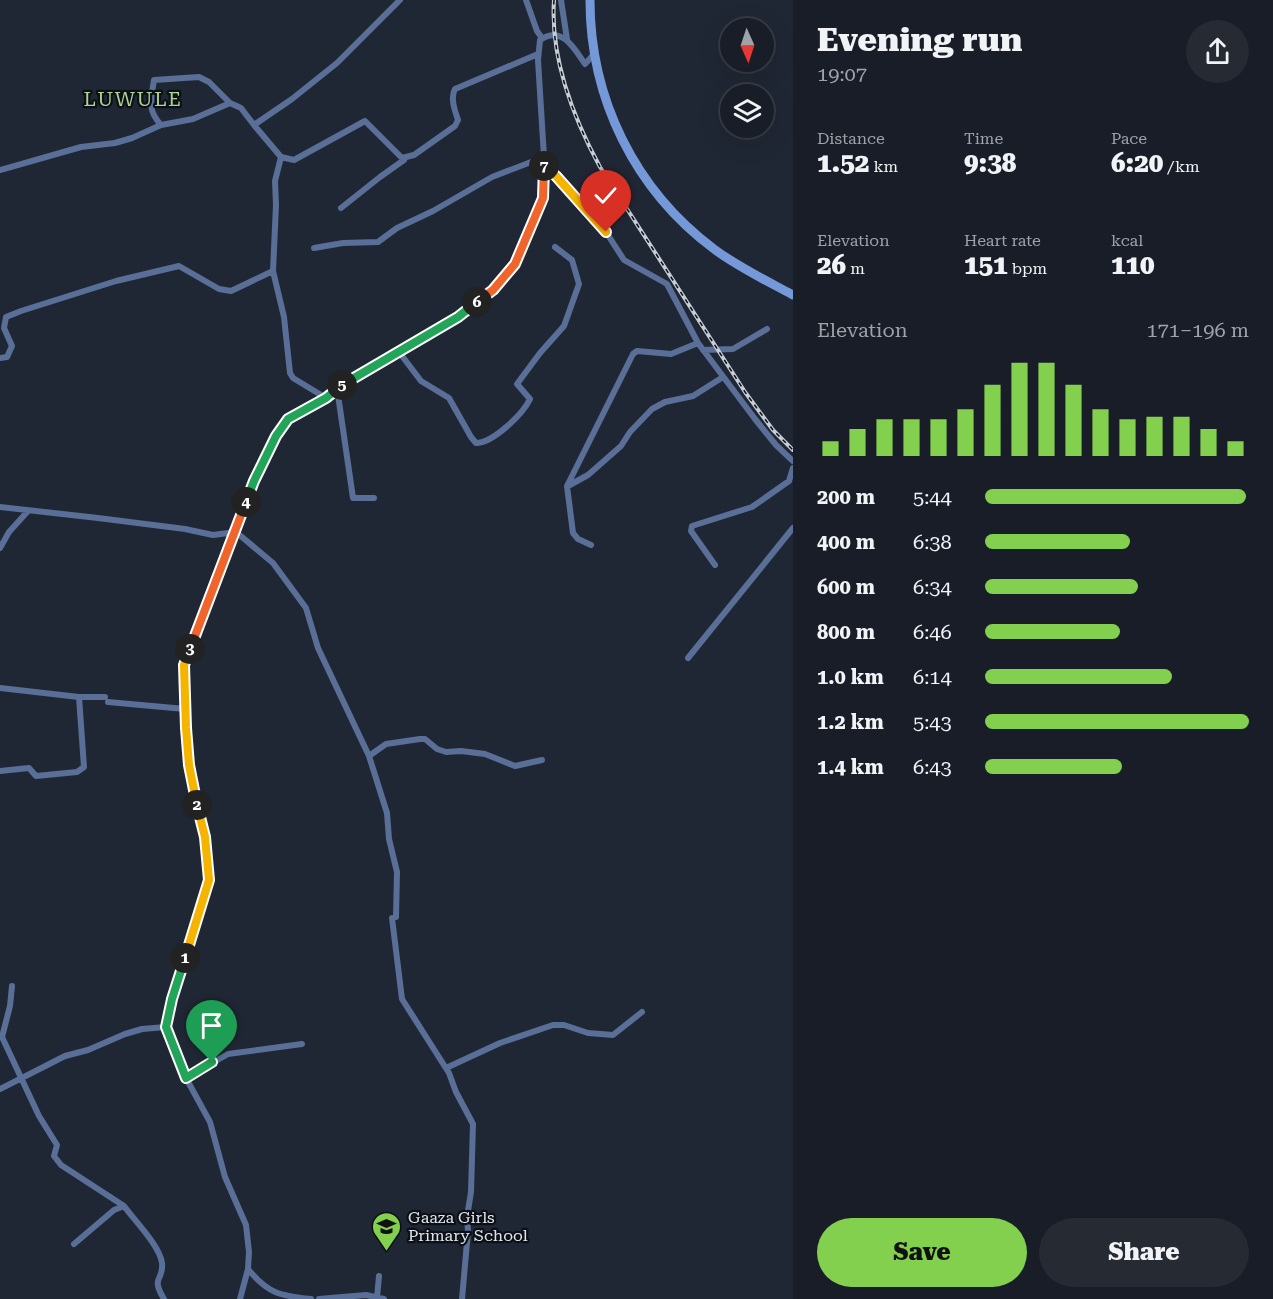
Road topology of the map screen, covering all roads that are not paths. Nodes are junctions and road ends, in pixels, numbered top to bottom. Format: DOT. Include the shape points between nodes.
graph roads {
  1 [pos="400,0"];
  2 [pos="526,0"];
  3 [pos="561,0"];
  4 [pos="590,0"];
  5 [pos="542,38"];
  6 [pos="567,39"];
  7 [pos="595,53"];
  8 [pos="538,54"];
  9 [pos="585,64"];
  10 [pos="597,69"];
  11 [pos="230,103"];
  12 [pos="254,124"];
  13 [pos="161,125"];
  14 [pos="281,157"];
  15 [pos="544,157"];
  16 [pos="404,160"];
  17 [pos="544,166"];
  18 [pos="0,170"];
  19 [pos="341,208"];
  20 [pos="555,247"];
  21 [pos="314,248"];
  22 [pos="273,271"];
  23 [pos="793,295"];
  24 [pos="767,329"];
  25 [pos="698,343"];
  26 [pos="703,350"];
  27 [pos="399,352"];
  28 [pos="0,358"];
  29 [pos="723,377"];
  30 [pos="337,388"];
  31 [pos="326,398"];
  32 [pos="793,460"];
  33 [pos="793,468"];
  34 [pos="567,486"];
  35 [pos="374,498"];
  36 [pos="0,507"];
  37 [pos="28,511"];
  38 [pos="793,528"];
  39 [pos="236,532"];
  40 [pos="591,545"];
  41 [pos="0,548"];
  42 [pos="715,565"];
  43 [pos="688,658"];
  44 [pos="0,688"];
  45 [pos="79,697"];
  46 [pos="185,709"];
  47 [pos="369,756"];
  48 [pos="542,760"];
  49 [pos="0,771"];
  50 [pos="12,986"];
  51 [pos="642,1012"];
  52 [pos="166,1027"];
  53 [pos="302,1044"];
  54 [pos="446,1068"];
  55 [pos="21,1077"];
  56 [pos="186,1078"];
  57 [pos="0,1089"];
  58 [pos="124,1206"];
  59 [pos="74,1244"];
  60 [pos="248,1269"];
  61 [pos="380,1276"];
  62 [pos="377,1298"];
  63 [pos="164,1299"];
  64 [pos="240,1299"];
  65 [pos="312,1299"];
  66 [pos="319,1299"];
  67 [pos="384,1299"];
  68 [pos="462,1299"];
  1 -- 12 [label="street" via="337,63"];
  2 -- 5 [label="street"];
  3 -- 6 [label="street"];
  4 -- 7 [label="main road"];
  5 -- 6 [label="street" via="555,35"];
  5 -- 8 [label="street"];
  6 -- 9 [label="street"];
  7 -- 9 [label="street"];
  7 -- 10 [label="main road"];
  8 -- 15 [label="street"];
  8 -- 16 [label="street" via="455,89 455,126"];
  9 -- 10 [label="street"];
  10 -- 23 [label="main road" via="631,157 674,215 716,251"];
  11 -- 12 [label="street" via="241,108"];
  11 -- 13 [label="street" via="193,119"];
  11 -- 13 [label="street" via="199,77 154,80 150,106"];
  12 -- 14 [label="street"];
  13 -- 18 [label="street" via="115,143 81,147"];
  14 -- 16 [label="street" via="294,160 365,121"];
  14 -- 22 [label="street" via="275,181"];
  15 -- 17 [label="street"];
  15 -- 21 [label="street" via="492,177 378,242"];
  16 -- 19 [label="street"];
  17 -- 25 [label="street" via="606,232 624,260 667,284"];
  17 -- 27 [label="street" via="543,198 515,264 493,290 458,317"];
  20 -- 27 [label="street" via="572,260 579,284 564,326 517,384 530,399 512,423 476,443 449,398 422,381"];
  22 -- 28 [label="street" via="231,291 219,289 179,266 21,311 6,317 4,328 12,346 7,357"];
  22 -- 31 [label="street" via="284,317 290,373"];
  24 -- 26 [label="street" via="733,349"];
  25 -- 26 [label="street"];
  25 -- 34 [label="street" via="671,354 633,354"];
  26 -- 29 [label="street"];
  27 -- 30 [label="street"];
  29 -- 32 [label="street"];
  29 -- 34 [label="street" via="693,396 652,409 621,446 588,475"];
  30 -- 31 [label="street"];
  30 -- 35 [label="street" via="353,498"];
  31 -- 39 [label="street" via="288,419 276,436"];
  33 -- 42 [label="street" via="789,482 752,507 692,526 691,531"];
  34 -- 40 [label="street" via="573,533"];
  36 -- 37 [label="street"];
  37 -- 39 [label="street" via="213,536"];
  37 -- 41 [label="street"];
  38 -- 43 [label="street"];
  39 -- 46 [label="street" via="184,665"];
  39 -- 47 [label="street" via="273,563 306,608 318,648"];
  44 -- 45 [label="street"];
  45 -- 46 [label="street"];
  45 -- 49 [label="street" via="84,766 77,772 36,776 30,768"];
  46 -- 52 [label="street" via="189,765 205,837 209,880"];
  47 -- 48 [label="street" via="386,744 425,739 446,752 485,754 515,766"];
  47 -- 54 [label="street" via="387,813 397,872 394,918 402,999"];
  50 -- 55 [label="street" via="2,1038"];
  51 -- 54 [label="street" via="613,1035 553,1025 500,1043"];
  52 -- 55 [label="street" via="126,1034"];
  52 -- 56 [label="street"];
  53 -- 56 [label="street" via="228,1054"];
  54 -- 68 [label="street" via="472,1124"];
  55 -- 57 [label="street"];
  55 -- 58 [label="street" via="57,1144 54,1156 61,1165"];
  56 -- 60 [label="street" via="210,1122 225,1176 246,1225"];
  58 -- 59 [label="street"];
  58 -- 63 [label="street" via="162,1261 157,1281"];
  60 -- 64 [label="street"];
  60 -- 65 [label="street" via="273,1293"];
  61 -- 62 [label="street"];
  62 -- 66 [label="street" via="366,1295"];
  62 -- 67 [label="street"];
}
